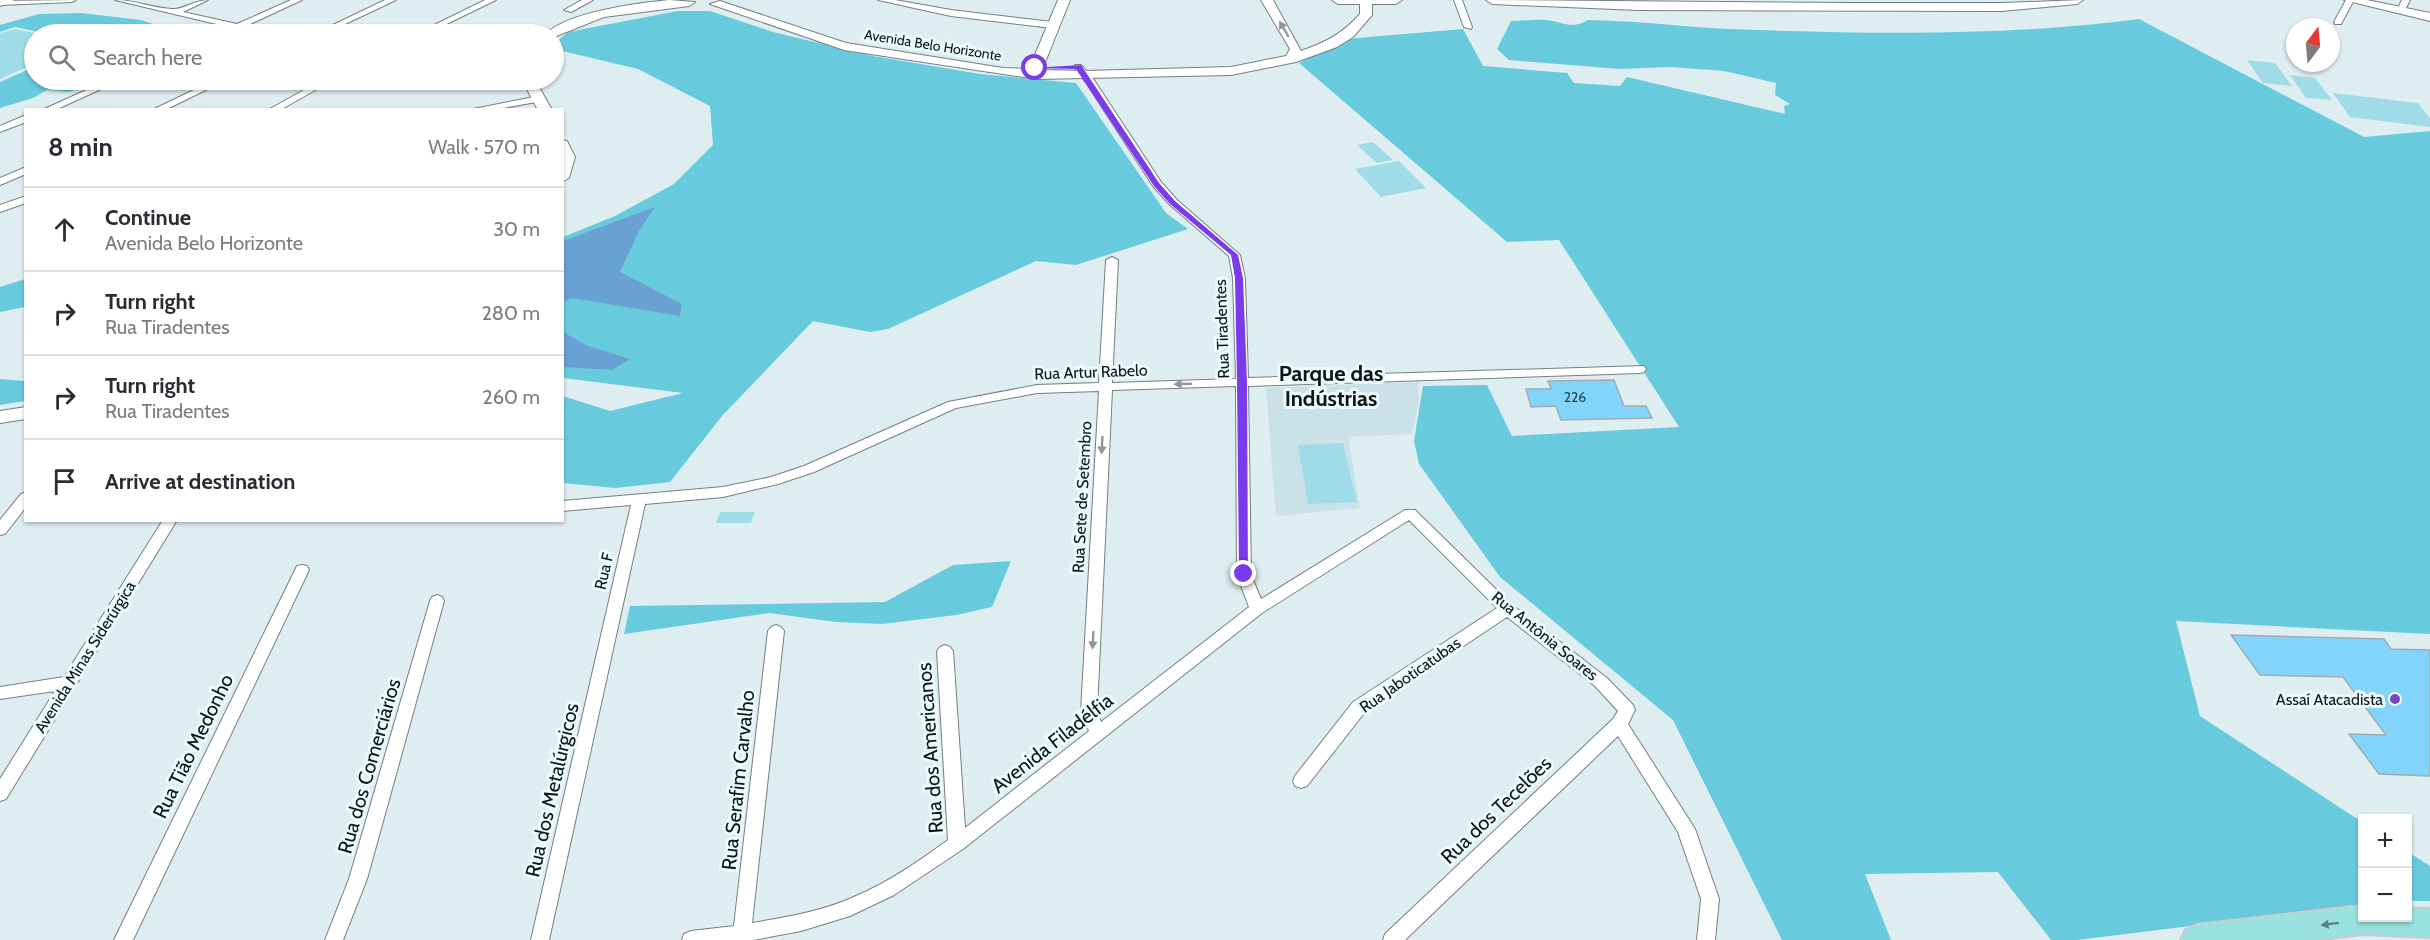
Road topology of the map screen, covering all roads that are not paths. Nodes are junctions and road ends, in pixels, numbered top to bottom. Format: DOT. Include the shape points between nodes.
graph roads {
  1 [pos="8,0"];
  2 [pos="72,0"];
  3 [pos="119,0"];
  4 [pos="204,0"];
  5 [pos="298,0"];
  6 [pos="392,0"];
  7 [pos="492,0"];
  8 [pos="589,0"];
  9 [pos="882,0"];
  10 [pos="1064,0"];
  11 [pos="1267,0"];
  12 [pos="1338,0"];
  13 [pos="1366,0"];
  14 [pos="1396,0"];
  15 [pos="1458,0"];
  16 [pos="1492,0"];
  17 [pos="2077,0"];
  18 [pos="2350,0"];
  19 [pos="688,1"];
  20 [pos="725,1"];
  21 [pos="1544,1"];
  22 [pos="0,3"];
  23 [pos="1637,3"];
  24 [pos="1848,4"];
  25 [pos="2404,5"];
  26 [pos="568,10"];
  27 [pos="175,12"];
  28 [pos="2430,17"];
  29 [pos="2340,18"];
  30 [pos="230,24"];
  31 [pos="244,24"];
  32 [pos="340,24"];
  33 [pos="441,24"];
  34 [pos="1052,25"];
  35 [pos="1468,27"];
  36 [pos="564,29"];
  37 [pos="1293,54"];
  38 [pos="1036,71"];
  39 [pos="1081,71"];
  40 [pos="93,90"];
  41 [pos="199,90"];
  42 [pos="309,90"];
  43 [pos="534,90"];
  44 [pos="542,104"];
  45 [pos="51,108"];
  46 [pos="160,108"];
  47 [pos="276,108"];
  48 [pos="495,108"];
  49 [pos="24,117"];
  50 [pos="24,118"];
  51 [pos="0,121"];
  52 [pos="0,129"];
  53 [pos="564,148"];
  54 [pos="24,171"];
  55 [pos="564,171"];
  56 [pos="0,182"];
  57 [pos="24,200"];
  58 [pos="0,209"];
  59 [pos="1112,260"];
  60 [pos="1640,369"];
  61 [pos="1242,382"];
  62 [pos="1106,387"];
  63 [pos="24,413"];
  64 [pos="0,417"];
  65 [pos="24,499"];
  66 [pos="639,500"];
  67 [pos="564,506"];
  68 [pos="1410,513"];
  69 [pos="169,522"];
  70 [pos="0,530"];
  71 [pos="302,570"];
  72 [pos="437,601"];
  73 [pos="1257,609"];
  74 [pos="1507,609"];
  75 [pos="776,631"];
  76 [pos="605,650"];
  77 [pos="945,651"];
  78 [pos="69,683"];
  79 [pos="0,693"];
  80 [pos="1623,717"];
  81 [pos="1098,734"];
  82 [pos="1301,781"];
  83 [pos="0,794"];
  84 [pos="957,843"];
  85 [pos="2430,923"];
  86 [pos="742,933"];
  87 [pos="123,940"];
  88 [pos="334,940"];
  89 [pos="540,940"];
  90 [pos="691,940"];
  91 [pos="1392,940"];
  92 [pos="1706,940"];
  93 [pos="2198,940"];
  1 -- 22 [label="main road"];
  2 -- 22 [label="street"];
  3 -- 27 [label="street"];
  4 -- 27 [label="street"];
  5 -- 31 [label="street"];
  6 -- 32 [label="street"];
  7 -- 33 [label="street"];
  8 -- 26 [label="street"];
  9 -- 34 [label="street"];
  10 -- 34 [label="main road"];
  37 -- 11 [label="main road, one-way"];
  12 -- 13 [label="main road"];
  13 -- 14 [label="main road"];
  13 -- 37 [label="main road, Avenida Belo Horizonte" via="1366,15 1358,26"];
  15 -- 35 [label="street"];
  16 -- 21 [label="main road"];
  17 -- 24 [label="main road" via="2002,7"];
  18 -- 25 [label="main road"];
  18 -- 29 [label="street"];
  19 -- 20 [label="main road, Avenida Belo Horizonte" via="697,5"];
  19 -- 36 [label="main road, Avenida Belo Horizonte" via="615,12"];
  20 -- 38 [label="main road, Avenida Belo Horizonte" via="849,40"];
  21 -- 23 [label="main road"];
  23 -- 24 [label="main road"];
  25 -- 28 [label="main road"];
  27 -- 30 [label="street"];
  34 -- 38 [label="main road"];
  37 -- 39 [label="main road, Avenida Belo Horizonte" via="1184,67"];
  38 -- 39 [label="main road, Avenida Belo Horizonte"];
  39 -- 61 [label="street, Rua Tiradentes" via="1156,184 1234,255 1239,278"];
  40 -- 45 [label="street"];
  41 -- 46 [label="street"];
  42 -- 47 [label="street"];
  43 -- 44 [label="main road"];
  44 -- 48 [label="street"];
  49 -- 51 [label="street"];
  50 -- 52 [label="street"];
  53 -- 55 [label="main road" via="568,156"];
  54 -- 56 [label="street"];
  57 -- 58 [label="street"];
  59 -- 62 [label="street, Rua Sete de Setembro"];
  60 -- 61 [label="street, Rua Artur Rabelo"];
  61 -- 62 [label="street, Rua Artur Rabelo, one-way"];
  61 -- 73 [label="street, Rua Tiradentes" via="1244,574"];
  62 -- 66 [label="street, Rua Artur Rabelo" via="1037,389 952,405 809,470 723,492"];
  62 -- 81 [label="street, Rua Sete de Setembro, one-way" via="1089,711"];
  63 -- 64 [label="main road"];
  65 -- 70 [label="street"];
  66 -- 67 [label="street, Rua Artur Rabelo"];
  66 -- 76 [label="street, Rua F"];
  68 -- 73 [label="street, Avenida Filadélfia"];
  68 -- 74 [label="street, Rua Antônia Soares"];
  69 -- 78 [label="street, Avenida Minas Siderúrgica"];
  71 -- 87 [label="street, Rua Tião Medonho"];
  72 -- 88 [label="street, Rua dos Comerciários" via="358,879"];
  73 -- 81 [label="street, Avenida Filadélfia"];
  74 -- 80 [label="street, Rua Antônia Soares" via="1601,682"];
  74 -- 82 [label="street, Rua Jaboticatubas" via="1359,707"];
  75 -- 86 [label="street, Rua Serafim Carvalho"];
  76 -- 89 [label="street, Rua dos Metalúrgicos"];
  77 -- 84 [label="street, Rua dos Americanos"];
  78 -- 79 [label="street"];
  78 -- 83 [label="street, Avenida Minas Siderúrgica"];
  80 -- 91 [label="street, Rua dos Tecelões"];
  80 -- 92 [label="street, Rua Antônia Soares" via="1686,829 1710,899"];
  81 -- 84 [label="street, Avenida Filadélfia"];
  84 -- 86 [label="street, Avenida Filadélfia" via="913,875 861,903 799,922"];
  85 -- 93 [label="main road, one-way" via="2362,920"];
  86 -- 90 [label="street, Avenida Filadélfia"];
}
